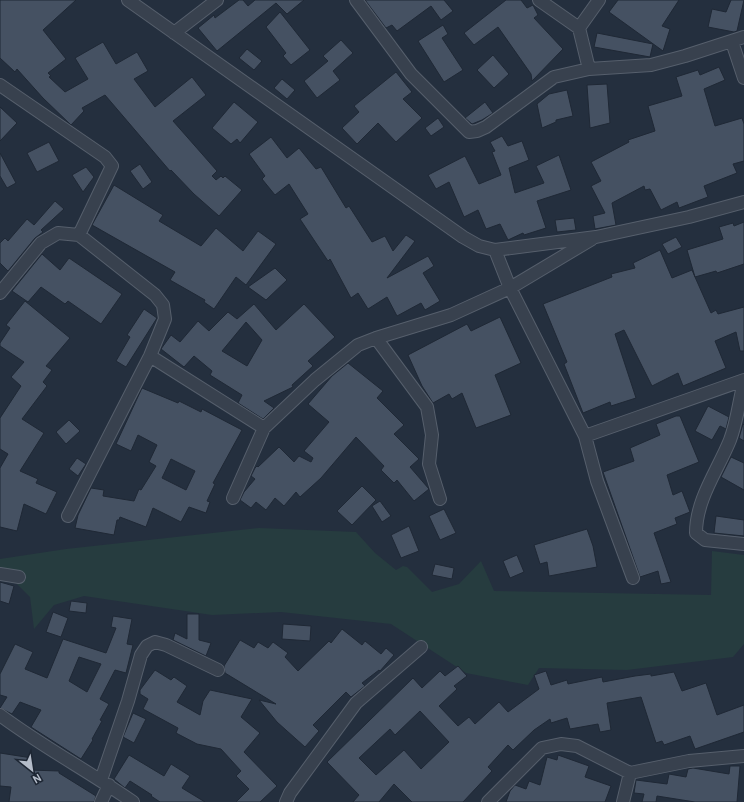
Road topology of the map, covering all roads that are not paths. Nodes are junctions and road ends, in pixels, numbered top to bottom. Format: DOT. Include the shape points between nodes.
graph roads {
  1 [pos="128,0"];
  2 [pos="217,0"];
  3 [pos="356,0"];
  4 [pos="539,0"];
  5 [pos="598,0"];
  6 [pos="579,28"];
  7 [pos="174,33"];
  8 [pos="744,37"];
  9 [pos="732,42"];
  10 [pos="589,69"];
  11 [pos="744,78"];
  12 [pos="0,84"];
  13 [pos="744,202"];
  14 [pos="80,235"];
  15 [pos="596,237"];
  16 [pos="495,250"];
  17 [pos="510,288"];
  18 [pos="0,293"];
  19 [pos="376,338"];
  20 [pos="150,356"];
  21 [pos="744,381"];
  22 [pos="264,428"];
  23 [pos="585,436"];
  24 [pos="233,498"];
  25 [pos="440,500"];
  26 [pos="68,516"];
  27 [pos="744,544"];
  28 [pos="0,574"];
  29 [pos="19,577"];
  30 [pos="633,578"];
  31 [pos="422,647"];
  32 [pos="218,670"];
  33 [pos="0,715"];
  34 [pos="744,756"];
  35 [pos="630,773"];
  36 [pos="105,783"];
  37 [pos="101,802"];
  38 [pos="134,802"];
  39 [pos="286,802"];
  40 [pos="488,802"];
  41 [pos="623,802"];
  1 -- 7 [label="street"];
  2 -- 7 [label="street"];
  3 -- 10 [label="street" via="411,74 469,132 486,127 554,77"];
  4 -- 6 [label="street"];
  5 -- 6 [label="street"];
  6 -- 10 [label="street"];
  7 -- 16 [label="street" via="463,237 479,246"];
  8 -- 9 [label="street"];
  9 -- 10 [label="street" via="650,65"];
  9 -- 11 [label="street"];
  12 -- 14 [label="street" via="105,157 112,166"];
  13 -- 15 [label="street"];
  14 -- 18 [label="street" via="58,233 41,243"];
  14 -- 20 [label="street" via="149,290 163,305 164,319"];
  15 -- 16 [label="street"];
  15 -- 17 [label="street"];
  16 -- 17 [label="street"];
  17 -- 19 [label="street" via="451,315"];
  17 -- 23 [label="street"];
  19 -- 22 [label="street" via="358,345 321,375"];
  19 -- 25 [label="street" via="427,407 432,435 429,464"];
  20 -- 22 [label="street"];
  20 -- 26 [label="street"];
  21 -- 23 [label="street"];
  21 -- 27 [label="street" via="730,439 711,478 696,521 696,533 705,540"];
  22 -- 24 [label="street"];
  23 -- 30 [label="street" via="597,482"];
  28 -- 29 [label="street"];
  31 -- 39 [label="street" via="356,703"];
  32 -- 36 [label="street" via="166,645 155,642 147,646 141,655"];
  33 -- 36 [label="street" via="25,734"];
  34 -- 35 [label="street" via="689,761"];
  35 -- 40 [label="street" via="577,746 561,744 542,748"];
  35 -- 41 [label="street"];
  36 -- 37 [label="street"];
  36 -- 38 [label="street"];
}
